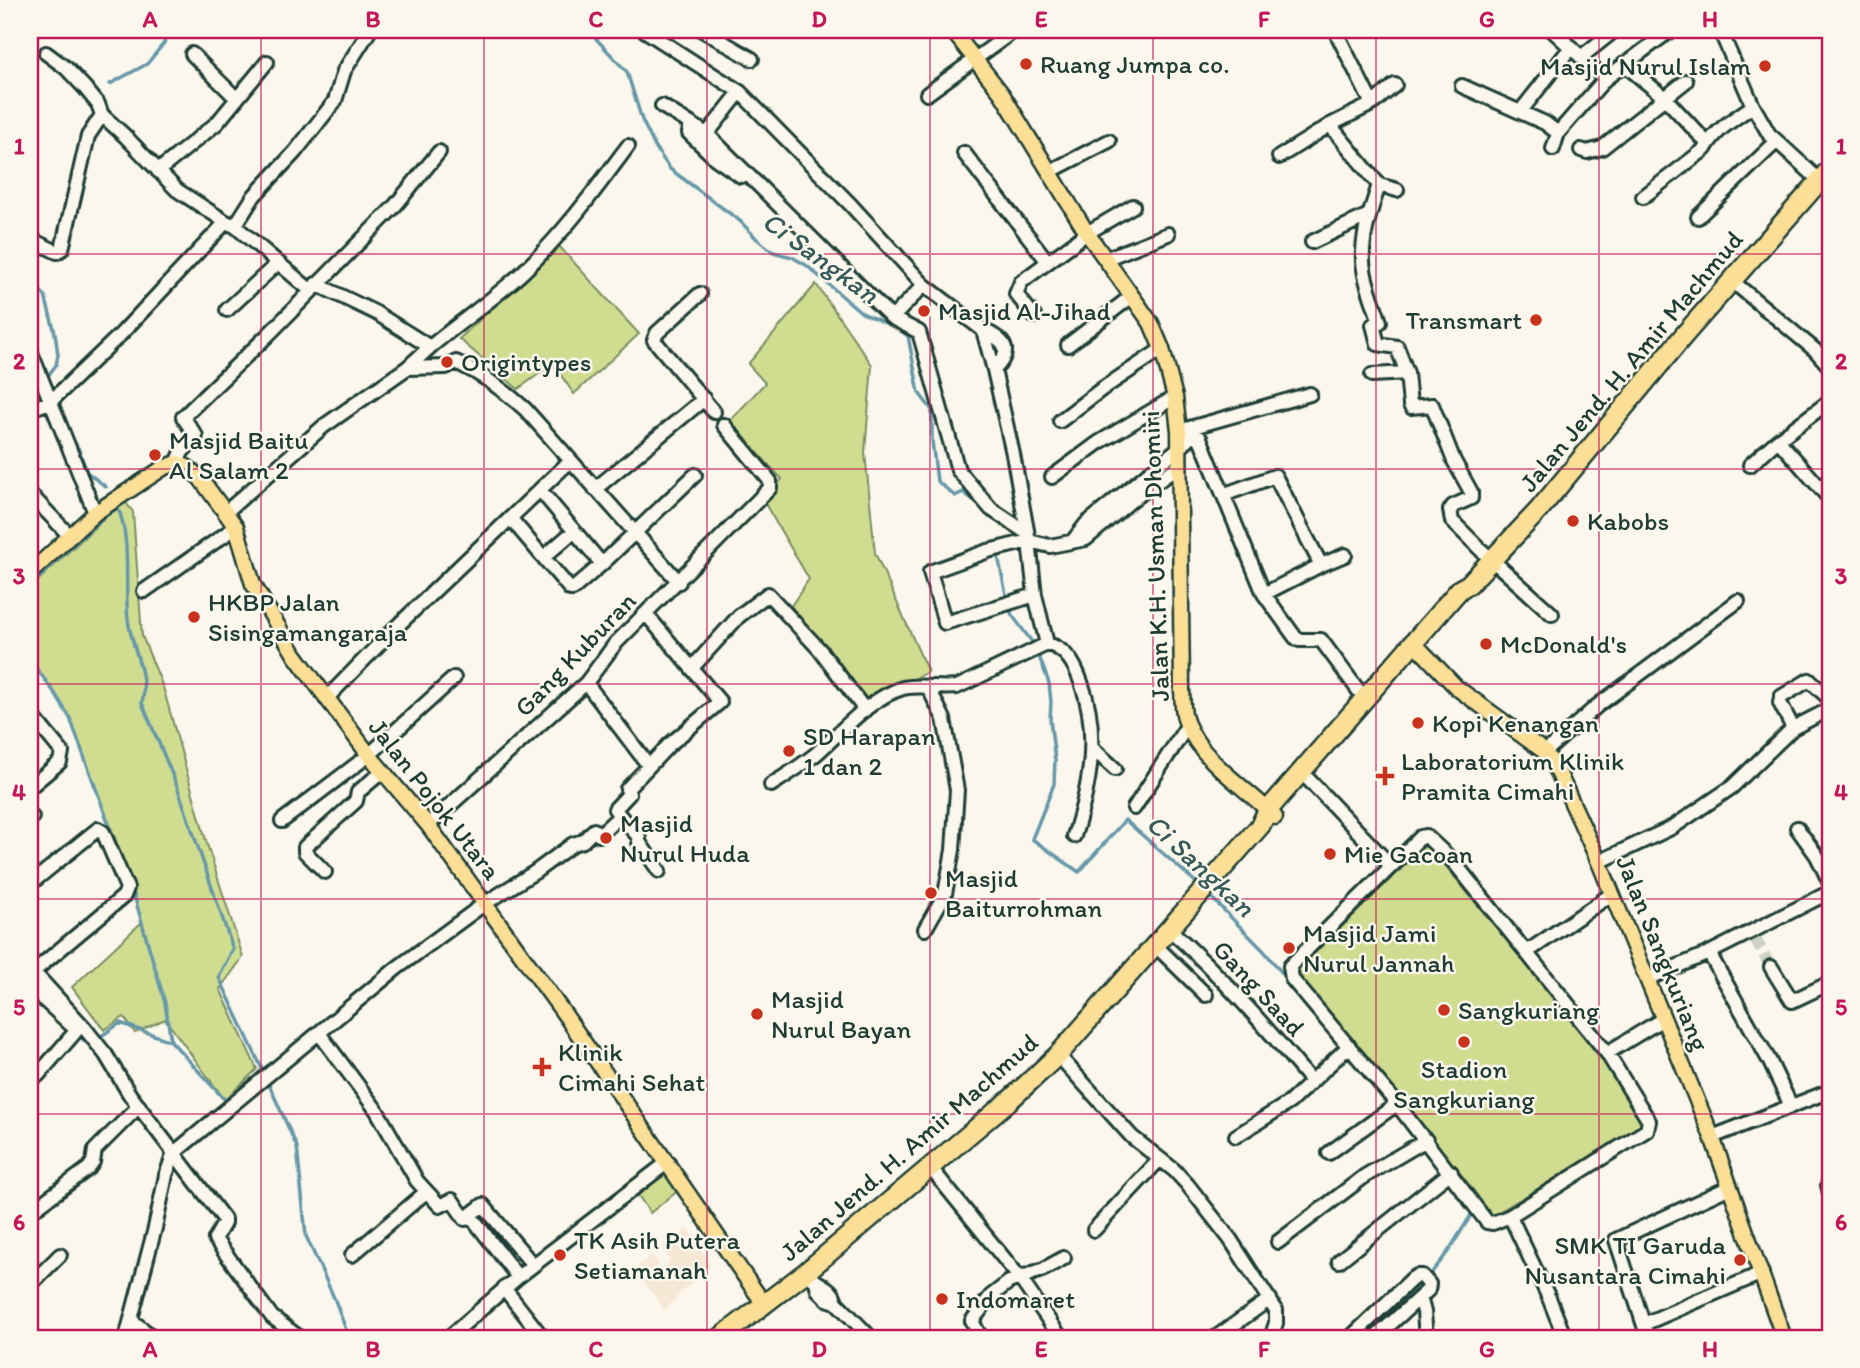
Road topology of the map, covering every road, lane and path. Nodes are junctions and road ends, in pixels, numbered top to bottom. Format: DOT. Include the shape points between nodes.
graph roads {
  1 [pos="370,30"];
  2 [pos="644,30"];
  3 [pos="702,30"];
  4 [pos="952,30"];
  5 [pos="1015,30"];
  6 [pos="1335,30"];
  7 [pos="1552,30"];
  8 [pos="1615,30"];
  9 [pos="1671,30"];
  10 [pos="1720,30"];
  11 [pos="1570,47"];
  12 [pos="46,53"];
  13 [pos="192,54"];
  14 [pos="1581,57"];
  15 [pos="974,58"];
  16 [pos="752,59"];
  17 [pos="267,62"];
  18 [pos="1624,64"];
  19 [pos="1605,79"];
  20 [pos="1685,81"];
  21 [pos="1395,85"];
  22 [pos="1462,86"];
  23 [pos="740,92"];
  24 [pos="927,94"];
  25 [pos="1665,98"];
  26 [pos="237,99"];
  27 [pos="1372,104"];
  28 [pos="662,106"];
  29 [pos="1754,106"];
  30 [pos="1520,112"];
  31 [pos="102,116"];
  32 [pos="691,124"];
  33 [pos="1330,125"];
  34 [pos="1558,133"];
  35 [pos="707,134"];
  36 [pos="1108,141"];
  37 [pos="1776,142"];
  38 [pos="1708,144"];
  39 [pos="628,146"];
  40 [pos="1553,149"];
  41 [pos="1581,150"];
  42 [pos="439,152"];
  43 [pos="964,153"];
  44 [pos="1279,157"];
  45 [pos="158,170"];
  46 [pos="1051,171"];
  47 [pos="1825,175"];
  48 [pos="1379,185"];
  49 [pos="759,187"];
  50 [pos="1397,190"];
  51 [pos="1643,197"];
  52 [pos="1133,206"];
  53 [pos="1370,215"];
  54 [pos="1698,217"];
  55 [pos="230,224"];
  56 [pos="1087,233"];
  57 [pos="1168,234"];
  58 [pos="30,239"];
  59 [pos="1312,242"];
  60 [pos="1105,259"];
  61 [pos="1048,262"];
  62 [pos="278,263"];
  63 [pos="1732,281"];
  64 [pos="925,285"];
  65 [pos="313,287"];
  66 [pos="700,294"];
  67 [pos="1132,296"];
  68 [pos="227,310"];
  69 [pos="1034,316"];
  70 [pos="892,318"];
  71 [pos="1068,345"];
  72 [pos="430,347"];
  73 [pos="1162,348"];
  74 [pos="30,350"];
  75 [pos="1830,367"];
  76 [pos="407,368"];
  77 [pos="1407,373"];
  78 [pos="1373,375"];
  79 [pos="1310,394"];
  80 [pos="1175,397"];
  81 [pos="704,399"];
  82 [pos="50,401"];
  83 [pos="1830,401"];
  84 [pos="30,409"];
  85 [pos="714,412"];
  86 [pos="1060,421"];
  87 [pos="724,425"];
  88 [pos="1179,432"];
  89 [pos="1778,440"];
  90 [pos="1178,449"];
  91 [pos="570,460"];
  92 [pos="177,463"];
  93 [pos="1750,465"];
  94 [pos="1179,466"];
  95 [pos="695,475"];
  96 [pos="1052,477"];
  97 [pos="595,489"];
  98 [pos="540,490"];
  99 [pos="30,494"];
  100 [pos="1223,495"];
  101 [pos="1830,499"];
  102 [pos="227,511"];
  103 [pos="95,513"];
  104 [pos="511,519"];
  105 [pos="236,527"];
  106 [pos="574,530"];
  107 [pos="635,533"];
  108 [pos="69,535"];
  109 [pos="1028,537"];
  110 [pos="1072,542"];
  111 [pos="1345,555"];
  112 [pos="544,556"];
  113 [pos="1493,560"];
  114 [pos="602,564"];
  115 [pos="1321,565"];
  116 [pos="30,573"];
  117 [pos="679,582"];
  118 [pos="144,591"];
  119 [pos="1264,594"];
  120 [pos="1035,595"];
  121 [pos="1738,601"];
  122 [pos="646,614"];
  123 [pos="1552,614"];
  124 [pos="1417,645"];
  125 [pos="1037,649"];
  126 [pos="692,668"];
  127 [pos="454,678"];
  128 [pos="586,683"];
  129 [pos="928,687"];
  130 [pos="1364,698"];
  131 [pos="326,699"];
  132 [pos="1830,699"];
  133 [pos="865,709"];
  134 [pos="1830,709"];
  135 [pos="30,713"];
  136 [pos="1187,726"];
  137 [pos="1793,728"];
  138 [pos="1091,747"];
  139 [pos="1545,752"];
  140 [pos="369,755"];
  141 [pos="649,766"];
  142 [pos="1115,769"];
  143 [pos="383,771"];
  144 [pos="1308,779"];
  145 [pos="771,785"];
  146 [pos="30,786"];
  147 [pos="1134,807"];
  148 [pos="620,816"];
  149 [pos="1268,818"];
  150 [pos="282,821"];
  151 [pos="428,825"];
  152 [pos="1797,828"];
  153 [pos="1074,836"];
  154 [pos="1599,862"];
  155 [pos="1391,866"];
  156 [pos="659,871"];
  157 [pos="325,872"];
  158 [pos="1830,883"];
  159 [pos="30,884"];
  160 [pos="1830,892"];
  161 [pos="1612,894"];
  162 [pos="484,904"];
  163 [pos="925,929"];
  164 [pos="1169,929"];
  165 [pos="1155,945"];
  166 [pos="1527,951"];
  167 [pos="1709,953"];
  168 [pos="1771,967"];
  169 [pos="31,975"];
  170 [pos="1647,979"];
  171 [pos="1830,983"];
  172 [pos="1206,995"];
  173 [pos="1663,1019"];
  174 [pos="77,1030"];
  175 [pos="319,1033"];
  176 [pos="1347,1048"];
  177 [pos="101,1050"];
  178 [pos="1607,1053"];
  179 [pos="1058,1055"];
  180 [pos="30,1071"];
  181 [pos="1311,1081"];
  182 [pos="1830,1090"];
  183 [pos="1397,1104"];
  184 [pos="139,1105"];
  185 [pos="1791,1106"];
  186 [pos="1236,1136"];
  187 [pos="1712,1137"];
  188 [pos="1426,1140"];
  189 [pos="174,1153"];
  190 [pos="1329,1153"];
  191 [pos="1160,1160"];
  192 [pos="668,1162"];
  193 [pos="930,1167"];
  194 [pos="1451,1172"];
  195 [pos="1830,1180"];
  196 [pos="1730,1187"];
  197 [pos="426,1192"];
  198 [pos="1830,1193"];
  199 [pos="30,1212"];
  200 [pos="470,1215"];
  201 [pos="1510,1216"];
  202 [pos="1094,1230"];
  203 [pos="1278,1242"];
  204 [pos="60,1255"];
  205 [pos="352,1255"];
  206 [pos="1064,1258"];
  207 [pos="1339,1261"];
  208 [pos="533,1265"];
  209 [pos="1762,1273"];
  210 [pos="518,1277"];
  211 [pos="811,1277"];
  212 [pos="1019,1277"];
  213 [pos="30,1285"];
  214 [pos="505,1288"];
  215 [pos="1420,1297"];
  216 [pos="1270,1299"];
  217 [pos="764,1304"];
  218 [pos="131,1320"];
  219 [pos="1644,1324"];
  220 [pos="126,1338"];
  221 [pos="154,1338"];
  222 [pos="300,1338"];
  223 [pos="448,1338"];
  224 [pos="543,1338"];
  225 [pos="720,1338"];
  226 [pos="871,1338"];
  227 [pos="981,1338"];
  228 [pos="1061,1338"];
  229 [pos="1215,1338"];
  230 [pos="1271,1338"];
  231 [pos="1350,1338"];
  232 [pos="1375,1338"];
  233 [pos="1426,1338"];
  234 [pos="1565,1338"];
  235 [pos="1648,1338"];
  236 [pos="1784,1338"];
  1 -- 55 [label="street" via="344,71 335,102"];
  2 -- 23 [label="street"];
  3 -- 16 [label="street"];
  4 -- 15 [label="main road, Jalan K.H. Usman Dhomiri"];
  5 -- 15 [label="street"];
  6 -- 27 [label="street"];
  7 -- 11 [label="street"];
  8 -- 14 [label="street"];
  9 -- 18 [label="street"];
  10 -- 29 [label="street"];
  11 -- 14 [label="street"];
  11 -- 30 [label="street"];
  12 -- 31 [label="street" via="85,88"];
  13 -- 26 [label="street"];
  14 -- 19 [label="street"];
  15 -- 24 [label="street"];
  15 -- 46 [label="main road, Jalan K.H. Usman Dhomiri"];
  17 -- 26 [label="street"];
  18 -- 19 [label="street"];
  18 -- 25 [label="street"];
  19 -- 34 [label="street"];
  20 -- 25 [label="street"];
  21 -- 27 [label="street"];
  22 -- 30 [label="street"];
  23 -- 35 [label="street"];
  23 -- 64 [label="street"];
  25 -- 38 [label="street"];
  25 -- 41 [label="street" via="1602,148"];
  26 -- 45 [label="street" via="217,123"];
  27 -- 33 [label="street"];
  28 -- 32 [label="street"];
  29 -- 37 [label="street"];
  29 -- 38 [label="street" via="1730,121"];
  30 -- 34 [label="street"];
  31 -- 45 [label="street"];
  31 -- 58 [label="street" via="88,136 62,249 57,252"];
  32 -- 35 [label="street"];
  32 -- 49 [label="street" via="689,133 715,158"];
  33 -- 44 [label="street"];
  33 -- 48 [label="street"];
  34 -- 40 [label="street"];
  35 -- 49 [label="street"];
  36 -- 46 [label="street"];
  37 -- 47 [label="street"];
  37 -- 54 [label="street"];
  38 -- 51 [label="street"];
  39 -- 72 [label="street" via="526,270"];
  42 -- 65 [label="street" via="394,207"];
  43 -- 61 [label="street"];
  45 -- 55 [label="street" via="177,190"];
  46 -- 56 [label="main road, Jalan K.H. Usman Dhomiri"];
  47 -- 63 [label="highway, Jalan Jend. H. Amir Machmud"];
  48 -- 50 [label="street"];
  48 -- 53 [label="street"];
  49 -- 70 [label="street"];
  52 -- 56 [label="street"];
  53 -- 59 [label="street"];
  53 -- 77 [label="street" via="1362,253 1380,322 1373,325 1378,344 1397,346"];
  55 -- 62 [label="street"];
  55 -- 82 [label="street"];
  56 -- 60 [label="main road, Jalan K.H. Usman Dhomiri"];
  56 -- 61 [label="street"];
  57 -- 60 [label="street"];
  60 -- 67 [label="main road, Jalan K.H. Usman Dhomiri"];
  61 -- 69 [label="street" via="1016,290"];
  62 -- 65 [label="street"];
  62 -- 68 [label="street"];
  63 -- 75 [label="street"];
  63 -- 113 [label="highway, Jalan Jend. H. Amir Machmud"];
  64 -- 70 [label="street"];
  64 -- 109 [label="street" via="983,330"];
  65 -- 72 [label="street" via="376,313"];
  65 -- 92 [label="street" via="183,417 196,436"];
  66 -- 81 [label="street" via="654,340"];
  67 -- 71 [label="street"];
  67 -- 73 [label="main road, Jalan K.H. Usman Dhomiri"];
  70 -- 109 [label="street" via="919,332 958,470 991,509"];
  72 -- 76 [label="street"];
  73 -- 80 [label="main road, Jalan K.H. Usman Dhomiri"];
  73 -- 86 [label="street"];
  74 -- 82 [label="street"];
  76 -- 91 [label="street" via="446,367 456,362 491,380 526,409"];
  76 -- 102 [label="street" via="324,426"];
  77 -- 78 [label="street"];
  77 -- 113 [label="street" via="1411,407 1432,405 1471,492 1471,498 1450,510 1452,521"];
  79 -- 88 [label="street"];
  80 -- 88 [label="main road, Jalan K.H. Usman Dhomiri"];
  80 -- 96 [label="street"];
  81 -- 85 [label="street"];
  81 -- 97 [label="street"];
  82 -- 84 [label="street"];
  82 -- 103 [label="street"];
  83 -- 89 [label="street"];
  87 -- 117 [label="street, Gang Kuburan" via="771,486"];
  88 -- 90 [label="main road, Jalan K.H. Usman Dhomiri"];
  89 -- 93 [label="street"];
  89 -- 101 [label="street"];
  90 -- 94 [label="main road, Jalan K.H. Usman Dhomiri"];
  90 -- 100 [label="street" via="1189,438 1200,438"];
  90 -- 110 [label="street" via="1086,524"];
  91 -- 97 [label="street"];
  91 -- 98 [label="street"];
  92 -- 102 [label="main road, Jalan Pojok Utara" via="200,478"];
  92 -- 103 [label="main road"];
  94 -- 110 [label="street" via="1086,540"];
  94 -- 136 [label="main road, Jalan K.H. Usman Dhomiri" via="1182,691"];
  95 -- 107 [label="street"];
  97 -- 107 [label="street"];
  98 -- 104 [label="street"];
  98 -- 106 [label="street"];
  99 -- 108 [label="street"];
  100 -- 115 [label="street" via="1275,476"];
  100 -- 119 [label="street"];
  102 -- 105 [label="main road, Jalan Pojok Utara"];
  103 -- 108 [label="main road"];
  104 -- 112 [label="street"];
  104 -- 131 [label="street"];
  105 -- 118 [label="street"];
  105 -- 131 [label="main road, Jalan Pojok Utara" via="263,605"];
  106 -- 112 [label="street"];
  106 -- 114 [label="street"];
  107 -- 114 [label="street"];
  107 -- 117 [label="street"];
  108 -- 116 [label="main road"];
  109 -- 110 [label="street" via="1051,547"];
  109 -- 120 [label="street"];
  109 -- 120 [label="street" via="930,572 945,623"];
  111 -- 115 [label="street"];
  112 -- 114 [label="street" via="570,589"];
  113 -- 123 [label="street"];
  113 -- 124 [label="highway, Jalan Jend. H. Amir Machmud" via="1460,589"];
  115 -- 119 [label="street"];
  117 -- 122 [label="street, Gang Kuburan"];
  119 -- 130 [label="street" via="1295,637 1321,640"];
  120 -- 125 [label="street"];
  121 -- 139 [label="street" via="1597,706"];
  122 -- 126 [label="street"];
  122 -- 128 [label="street, Gang Kuburan" via="615,644"];
  124 -- 130 [label="highway, Jalan Jend. H. Amir Machmud"];
  124 -- 139 [label="main road, Jalan Sangkuriang" via="1457,688"];
  124 -- 144 [label="highway, Jalan Jend. H. Amir Machmud"];
  125 -- 129 [label="street" via="957,687"];
  125 -- 138 [label="street" via="1059,649 1077,670 1091,721"];
  126 -- 133 [label="street" via="739,616 768,594 820,650"];
  126 -- 141 [label="street" via="720,702"];
  127 -- 140 [label="street"];
  128 -- 141 [label="street"];
  128 -- 151 [label="street, Gang Kuburan"];
  129 -- 133 [label="street" via="898,690"];
  129 -- 163 [label="street" via="944,719 957,790 945,894"];
  130 -- 149 [label="highway, Jalan Jend. H. Amir Machmud"];
  131 -- 140 [label="main road, Jalan Pojok Utara"];
  132 -- 137 [label="street" via="1809,680 1781,697"];
  133 -- 145 [label="street" via="814,755"];
  134 -- 137 [label="street"];
  135 -- 146 [label="street" via="62,752 60,762"];
  136 -- 147 [label="street"];
  136 -- 149 [label="main road, Jalan K.H. Usman Dhomiri"];
  137 -- 154 [label="street" via="1732,787 1673,827"];
  138 -- 142 [label="street"];
  138 -- 153 [label="street" via="1085,802"];
  139 -- 154 [label="main road, Jalan Sangkuriang"];
  140 -- 143 [label="main road, Jalan Pojok Utara"];
  140 -- 150 [label="street"];
  141 -- 148 [label="street" via="615,809"];
  143 -- 151 [label="main road, Jalan Pojok Utara"];
  143 -- 157 [label="street" via="305,847"];
  144 -- 149 [label="highway, Jalan Jend. H. Amir Machmud"];
  144 -- 155 [label="street"];
  148 -- 156 [label="street"];
  148 -- 162 [label="street" via="599,835 594,830"];
  149 -- 164 [label="highway, Jalan Jend. H. Amir Machmud"];
  151 -- 162 [label="main road, Jalan Pojok Utara"];
  152 -- 158 [label="street"];
  154 -- 161 [label="main road, Jalan Sangkuriang"];
  155 -- 166 [label="street" via="1421,837 1427,837 1453,861"];
  155 -- 176 [label="street" via="1290,966 1292,979"];
  159 -- 169 [label="street" via="98,829 127,888 124,896"];
  160 -- 167 [label="street" via="1753,936"];
  161 -- 166 [label="street"];
  161 -- 170 [label="main road, Jalan Sangkuriang"];
  162 -- 175 [label="street"];
  162 -- 192 [label="main road, Jalan Pojok Utara"];
  164 -- 165 [label="highway, Jalan Jend. H. Amir Machmud"];
  164 -- 181 [label="street, Gang Saad" via="1260,1020"];
  165 -- 172 [label="street"];
  165 -- 179 [label="highway, Jalan Jend. H. Amir Machmud"];
  166 -- 178 [label="street"];
  167 -- 170 [label="street"];
  167 -- 185 [label="street"];
  168 -- 171 [label="street" via="1792,1001"];
  169 -- 174 [label="street" via="44,1000"];
  169 -- 177 [label="street"];
  170 -- 173 [label="main road, Jalan Sangkuriang"];
  173 -- 178 [label="street"];
  173 -- 187 [label="main road, Jalan Sangkuriang"];
  174 -- 177 [label="street"];
  174 -- 180 [label="street" via="38,1076"];
  175 -- 189 [label="street"];
  175 -- 197 [label="street" via="377,1111"];
  176 -- 181 [label="street"];
  176 -- 183 [label="street"];
  177 -- 184 [label="street"];
  178 -- 201 [label="street" via="1649,1121 1647,1130"];
  179 -- 191 [label="street" via="1132,1137"];
  179 -- 193 [label="highway, Jalan Jend. H. Amir Machmud"];
  181 -- 186 [label="street" via="1290,1102"];
  182 -- 185 [label="street"];
  183 -- 188 [label="street"];
  183 -- 190 [label="street"];
  184 -- 189 [label="street"];
  184 -- 199 [label="street" via="95,1150 89,1168"];
  185 -- 187 [label="street"];
  187 -- 196 [label="main road, Jalan Sangkuriang"];
  188 -- 194 [label="street"];
  188 -- 203 [label="street" via="1365,1176"];
  189 -- 218 [label="street"];
  189 -- 222 [label="street" via="224,1219 215,1239 272,1317"];
  191 -- 202 [label="street"];
  191 -- 216 [label="street" via="1206,1207"];
  192 -- 208 [label="street"];
  192 -- 217 [label="main road, Jalan Pojok Utara"];
  193 -- 211 [label="highway, Jalan Jend. H. Amir Machmud"];
  193 -- 212 [label="street"];
  194 -- 201 [label="street" via="1487,1222"];
  194 -- 207 [label="street"];
  195 -- 198 [label="street"];
  196 -- 209 [label="main road, Jalan Sangkuriang"];
  196 -- 219 [label="street" via="1616,1240"];
  197 -- 200 [label="street" via="440,1206 452,1200 465,1219"];
  197 -- 205 [label="street"];
  200 -- 208 [label="street" via="483,1205"];
  200 -- 210 [label="street"];
  201 -- 234 [label="street"];
  204 -- 213 [label="street"];
  206 -- 212 [label="street"];
  208 -- 210 [label="street"];
  209 -- 219 [label="street"];
  209 -- 236 [label="main road, Jalan Sangkuriang"];
  210 -- 214 [label="street"];
  211 -- 217 [label="highway, Jalan Jend. H. Amir Machmud"];
  211 -- 226 [label="street" via="834,1293 836,1302"];
  212 -- 227 [label="street" via="991,1296 972,1321"];
  212 -- 228 [label="street"];
  214 -- 223 [label="street"];
  214 -- 224 [label="street"];
  215 -- 231 [label="street" via="1429,1287 1417,1276"];
  215 -- 232 [label="street"];
  215 -- 233 [label="street"];
  216 -- 229 [label="street"];
  216 -- 230 [label="street" via="1277,1314"];
  217 -- 225 [label="highway, Jalan Jend. H. Amir Machmud"];
  218 -- 220 [label="street"];
  218 -- 221 [label="street"];
  219 -- 235 [label="street"];
}
